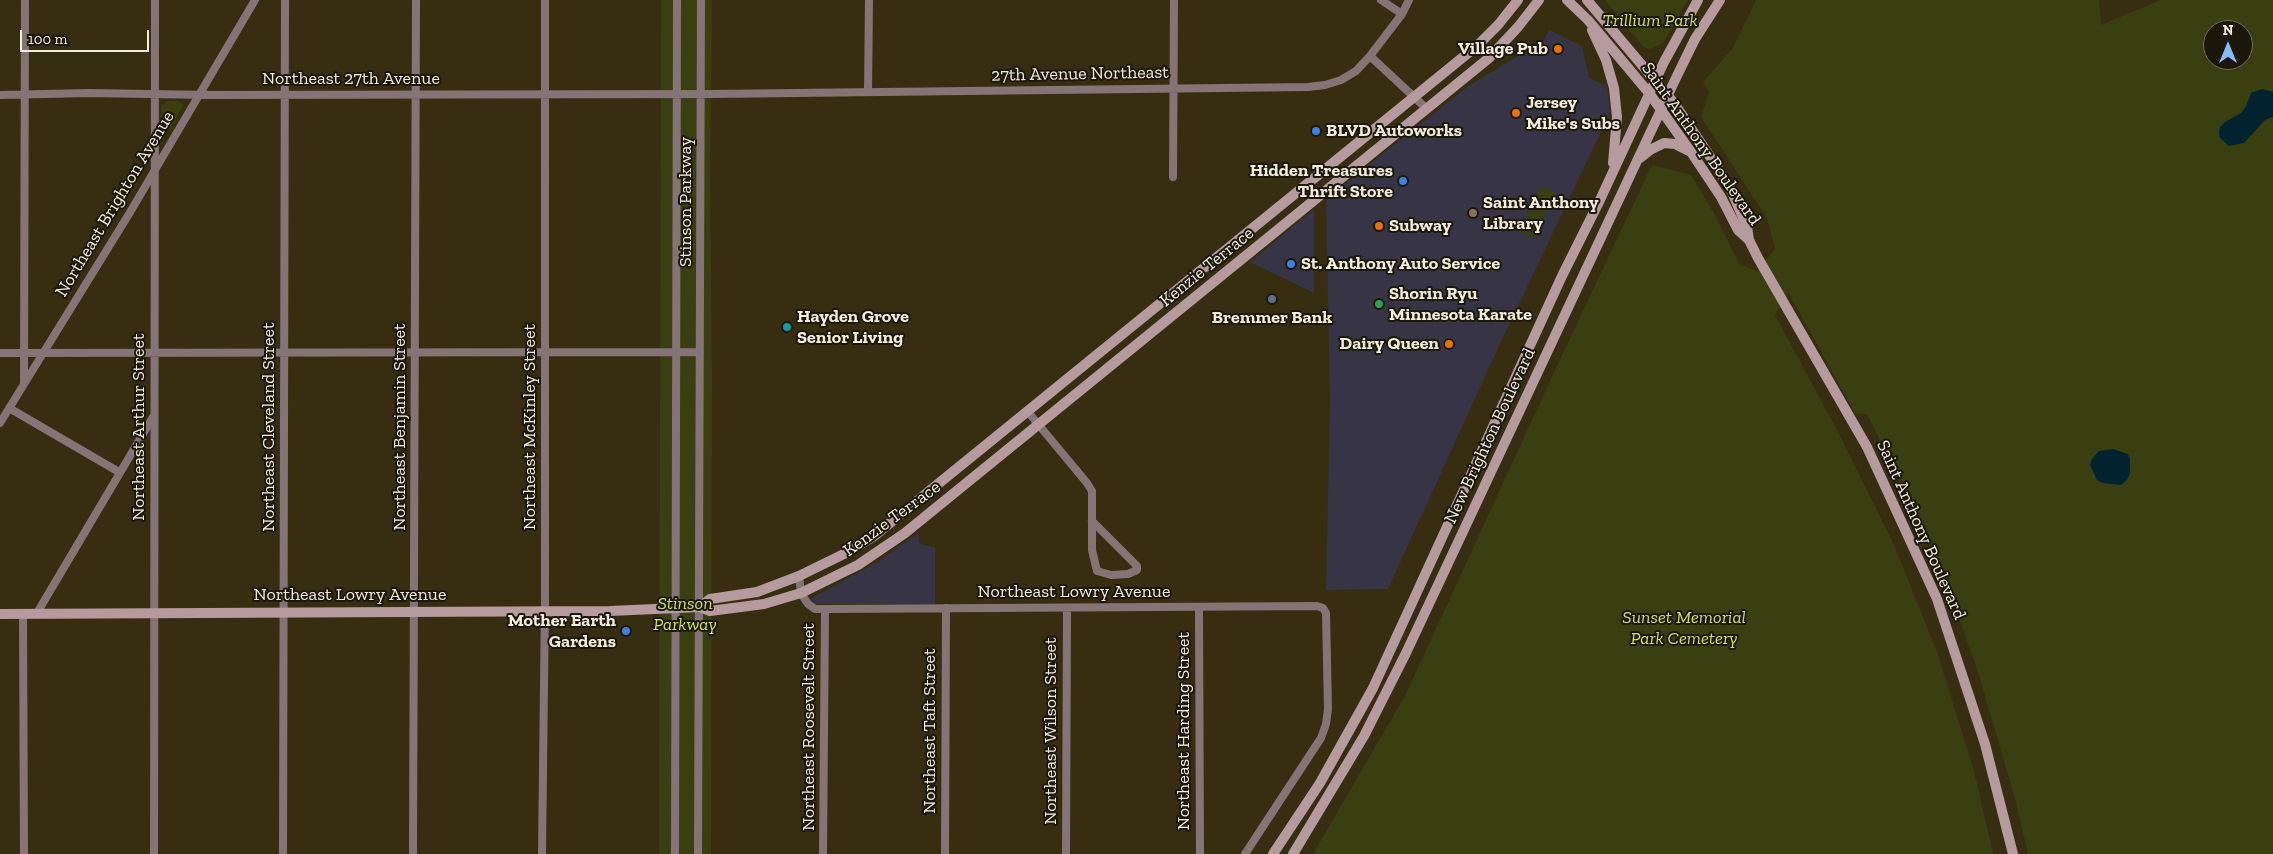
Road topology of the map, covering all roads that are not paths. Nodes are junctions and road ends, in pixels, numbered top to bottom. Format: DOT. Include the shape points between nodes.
graph roads {
  1 [pos="25,0"];
  2 [pos="156,0"];
  3 [pos="255,0"];
  4 [pos="285,0"];
  5 [pos="416,0"];
  6 [pos="546,0"];
  7 [pos="677,0"];
  8 [pos="701,0"];
  9 [pos="869,0"];
  10 [pos="1174,0"];
  11 [pos="1381,0"];
  12 [pos="1410,0"];
  13 [pos="1539,0"];
  14 [pos="1567,0"];
  15 [pos="1587,0"];
  16 [pos="1597,0"];
  17 [pos="1698,0"];
  18 [pos="1720,0"];
  19 [pos="1516,2"];
  20 [pos="1402,14"];
  21 [pos="1588,20"];
  22 [pos="1612,27"];
  23 [pos="1370,56"];
  24 [pos="1656,80"];
  25 [pos="1172,88"];
  26 [pos="868,92"];
  27 [pos="1649,93"];
  28 [pos="155,94"];
  29 [pos="285,94"];
  30 [pos="416,94"];
  31 [pos="546,94"];
  32 [pos="677,94"];
  33 [pos="702,94"];
  34 [pos="0,95"];
  35 [pos="199,95"];
  36 [pos="1668,95"];
  37 [pos="25,96"];
  38 [pos="1415,98"];
  39 [pos="1427,109"];
  40 [pos="1660,110"];
  41 [pos="1691,152"];
  42 [pos="1637,160"];
  43 [pos="155,169"];
  44 [pos="1612,173"];
  45 [pos="1173,177"];
  46 [pos="1749,240"];
  47 [pos="545,352"];
  48 [pos="676,352"];
  49 [pos="700,352"];
  50 [pos="0,353"];
  51 [pos="24,353"];
  52 [pos="42,353"];
  53 [pos="154,353"];
  54 [pos="285,353"];
  55 [pos="415,353"];
  56 [pos="24,383"];
  57 [pos="9,408"];
  58 [pos="1028,412"];
  59 [pos="154,416"];
  60 [pos="0,423"];
  61 [pos="1039,425"];
  62 [pos="119,472"];
  63 [pos="1092,521"];
  64 [pos="799,576"];
  65 [pos="801,592"];
  66 [pos="700,606"];
  67 [pos="676,608"];
  68 [pos="946,608"];
  69 [pos="1199,608"];
  70 [pos="825,609"];
  71 [pos="1067,609"];
  72 [pos="414,611"];
  73 [pos="544,611"];
  74 [pos="154,612"];
  75 [pos="284,612"];
  76 [pos="23,613"];
  77 [pos="37,613"];
  78 [pos="0,614"];
  79 [pos="24,854"];
  80 [pos="154,854"];
  81 [pos="283,854"];
  82 [pos="413,854"];
  83 [pos="542,854"];
  84 [pos="675,854"];
  85 [pos="698,854"];
  86 [pos="823,854"];
  87 [pos="945,854"];
  88 [pos="1066,854"];
  89 [pos="1200,854"];
  90 [pos="1245,854"];
  91 [pos="1274,854"];
  92 [pos="1293,854"];
  93 [pos="2013,854"];
  1 -- 37 [label="street"];
  2 -- 28 [label="street, Northeast Arthur Street"];
  3 -- 35 [label="street, Northeast Brighton Avenue"];
  4 -- 29 [label="street, Northeast Cleveland Street"];
  5 -- 30 [label="street, Northeast Benjamin Street"];
  6 -- 31 [label="street, Northeast McKinley Street"];
  7 -- 32 [label="street, Stinson Parkway"];
  8 -- 33 [label="street, Stinson Parkway"];
  9 -- 26 [label="street"];
  10 -- 25 [label="street"];
  11 -- 20 [label="street"];
  12 -- 20 [label="street, 27th Avenue Northeast"];
  13 -- 39 [label="main road, Kenzie Terrace" via="1489,58"];
  14 -- 21 [label="main road, Saint Anthony Boulevard"];
  15 -- 22 [label="main road, Saint Anthony Boulevard"];
  16 -- 22 [label="main road"];
  17 -- 24 [label="main road, New Brighton Boulevard"];
  18 -- 36 [label="main road, New Brighton Boulevard" via="1695,39"];
  19 -- 38 [label="main road, Kenzie Terrace" via="1478,45"];
  20 -- 23 [label="street, 27th Avenue Northeast"];
  21 -- 27 [label="main road, Saint Anthony Boulevard"];
  21 -- 44 [label="main road" via="1606,60 1614,88 1617,117"];
  22 -- 24 [label="main road, Saint Anthony Boulevard"];
  23 -- 25 [label="street, 27th Avenue Northeast" via="1356,71 1341,80 1308,88"];
  23 -- 38 [label="street"];
  24 -- 27 [label="main road, New Brighton Boulevard"];
  24 -- 36 [label="main road, Saint Anthony Boulevard"];
  25 -- 26 [label="street, 27th Avenue Northeast"];
  25 -- 45 [label="street"];
  26 -- 33 [label="street, 27th Avenue Northeast"];
  27 -- 40 [label="main road, Saint Anthony Boulevard"];
  27 -- 44 [label="main road, New Brighton Boulevard"];
  28 -- 35 [label="street, Northeast 27th Avenue"];
  28 -- 37 [label="street, Northeast 27th Avenue"];
  28 -- 43 [label="street, Northeast Arthur Street"];
  29 -- 30 [label="street, Northeast 27th Avenue"];
  29 -- 35 [label="street, Northeast 27th Avenue"];
  29 -- 54 [label="street, Northeast Cleveland Street"];
  30 -- 31 [label="street, Northeast 27th Avenue"];
  30 -- 55 [label="street, Northeast Benjamin Street"];
  31 -- 32 [label="street, Northeast 27th Avenue"];
  31 -- 47 [label="street, Northeast McKinley Street"];
  32 -- 33 [label="street, Northeast 27th Avenue"];
  32 -- 48 [label="street, Stinson Parkway"];
  33 -- 49 [label="street, Stinson Parkway"];
  34 -- 37 [label="street, Northeast 27th Avenue"];
  35 -- 43 [label="street, Northeast Brighton Avenue"];
  36 -- 40 [label="main road, New Brighton Boulevard"];
  36 -- 46 [label="main road, Saint Anthony Boulevard" via="1732,192"];
  37 -- 51 [label="street"];
  38 -- 39 [label="street"];
  38 -- 58 [label="main road, Kenzie Terrace"];
  39 -- 61 [label="main road, Kenzie Terrace"];
  40 -- 41 [label="main road, Saint Anthony Boulevard"];
  40 -- 42 [label="main road, New Brighton Boulevard"];
  41 -- 42 [label="main road" via="1675,144 1664,144"];
  41 -- 46 [label="main road, Saint Anthony Boulevard" via="1738,230"];
  42 -- 92 [label="main road, New Brighton Boulevard" via="1406,653 1364,736"];
  43 -- 52 [label="street, Northeast Brighton Avenue"];
  43 -- 53 [label="street, Northeast Arthur Street"];
  44 -- 91 [label="main road, New Brighton Boulevard" via="1373,688 1320,783"];
  46 -- 93 [label="main road, Saint Anthony Boulevard" via="1867,448 1937,599 1985,744"];
  47 -- 48 [label="street"];
  47 -- 55 [label="street"];
  47 -- 73 [label="street, Northeast McKinley Street"];
  48 -- 49 [label="street"];
  48 -- 67 [label="street, Stinson Parkway"];
  49 -- 66 [label="street, Stinson Parkway"];
  50 -- 51 [label="street"];
  51 -- 52 [label="street"];
  51 -- 56 [label="street"];
  52 -- 53 [label="street"];
  52 -- 56 [label="street, Northeast Brighton Avenue"];
  53 -- 54 [label="street"];
  53 -- 59 [label="street, Northeast Arthur Street"];
  54 -- 55 [label="street"];
  54 -- 75 [label="street, Northeast Cleveland Street"];
  55 -- 72 [label="street, Northeast Benjamin Street"];
  56 -- 57 [label="street, Northeast Brighton Avenue"];
  57 -- 60 [label="street, Northeast Brighton Avenue"];
  57 -- 62 [label="street"];
  58 -- 61 [label="street"];
  58 -- 64 [label="main road, Kenzie Terrace" via="874,536"];
  59 -- 62 [label="street"];
  59 -- 74 [label="street, Northeast Arthur Street"];
  61 -- 63 [label="street" via="1088,483 1092,491"];
  61 -- 65 [label="main road, Kenzie Terrace" via="883,550 842,574"];
  62 -- 77 [label="street"];
  63 -- 63 [label="street" via="1137,566 1137,570 1111,575 1097,571 1092,550"];
  64 -- 65 [label="street"];
  64 -- 66 [label="main road, Kenzie Terrace" via="757,592 710,599"];
  65 -- 66 [label="main road, Kenzie Terrace" via="764,604 710,611"];
  65 -- 70 [label="street, Northeast Roosevelt Street" via="815,609"];
  66 -- 67 [label="main road, Northeast Lowry Avenue"];
  66 -- 85 [label="street, Stinson Parkway"];
  67 -- 73 [label="main road, Northeast Lowry Avenue"];
  67 -- 84 [label="street, Stinson Parkway"];
  68 -- 70 [label="street, Northeast Lowry Avenue"];
  68 -- 71 [label="street, Northeast Lowry Avenue"];
  68 -- 87 [label="street, Northeast Taft Street"];
  69 -- 71 [label="street, Northeast Lowry Avenue"];
  69 -- 89 [label="street, Northeast Harding Street"];
  69 -- 90 [label="street, Northeast Lowry Avenue" via="1317,606 1326,612 1326,724 1321,738"];
  70 -- 86 [label="street, Northeast Roosevelt Street"];
  71 -- 88 [label="street, Northeast Wilson Street"];
  72 -- 73 [label="main road, Northeast Lowry Avenue"];
  72 -- 75 [label="main road, Northeast Lowry Avenue"];
  72 -- 82 [label="street, Northeast Benjamin Street"];
  73 -- 83 [label="street, Northeast McKinley Street"];
  74 -- 75 [label="main road, Northeast Lowry Avenue"];
  74 -- 77 [label="main road, Northeast Lowry Avenue"];
  74 -- 80 [label="street, Northeast Arthur Street"];
  75 -- 81 [label="street, Northeast Cleveland Street"];
  76 -- 77 [label="main road, Northeast Lowry Avenue"];
  76 -- 78 [label="main road, Northeast Lowry Avenue"];
  76 -- 79 [label="street"];
}
